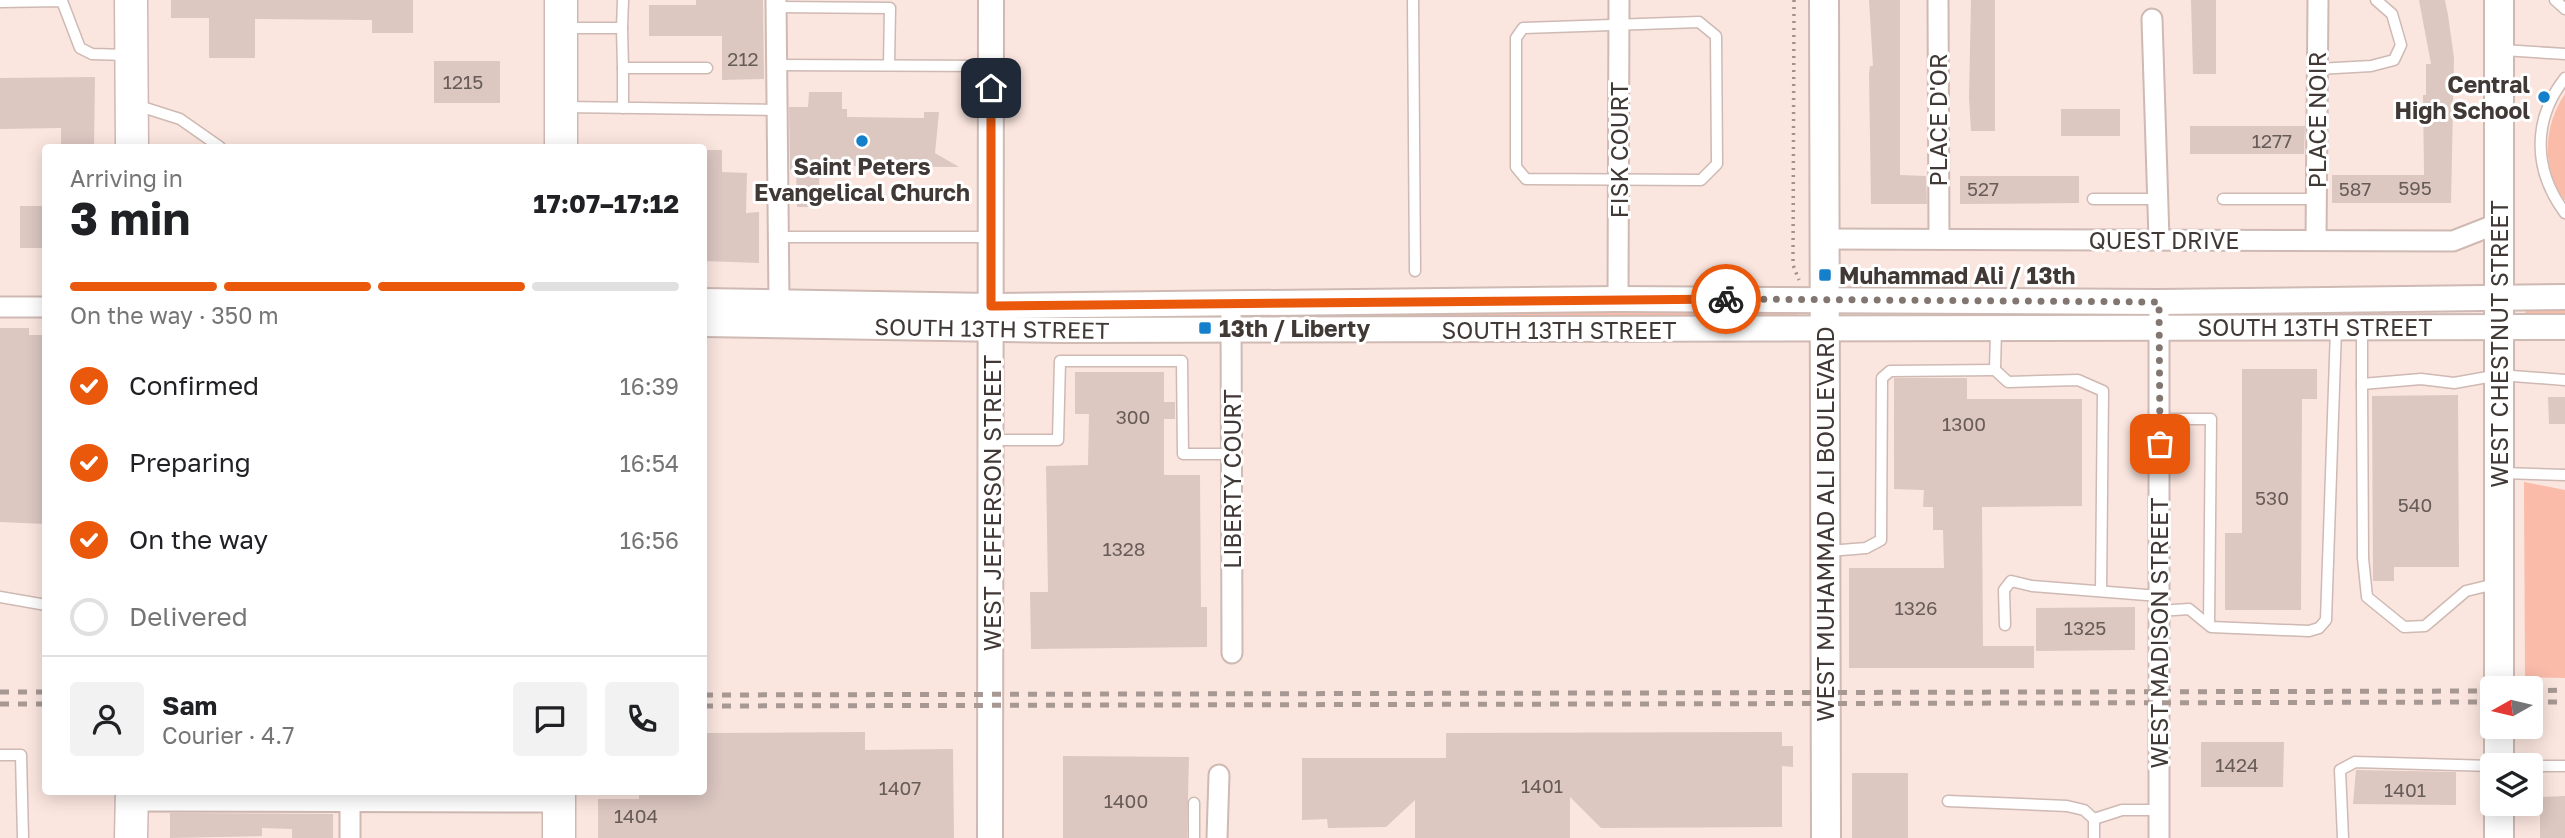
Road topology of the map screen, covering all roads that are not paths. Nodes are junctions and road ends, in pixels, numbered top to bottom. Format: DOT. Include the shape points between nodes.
graph roads {
  1 [pos="131,0"];
  2 [pos="623,0"];
  3 [pos="991,0"];
  4 [pos="1413,0"];
  5 [pos="1619,0"];
  6 [pos="1824,0"];
  7 [pos="1938,0"];
  8 [pos="2318,0"];
  9 [pos="2376,0"];
  10 [pos="2499,0"];
  11 [pos="2555,0"];
  12 [pos="0,2"];
  13 [pos="776,4"];
  14 [pos="2565,9"];
  15 [pos="561,14"];
  16 [pos="2152,19"];
  17 [pos="1619,25"];
  18 [pos="622,28"];
  19 [pos="2499,50"];
  20 [pos="2565,54"];
  21 [pos="132,55"];
  22 [pos="777,65"];
  23 [pos="889,65"];
  24 [pos="991,66"];
  25 [pos="623,68"];
  26 [pos="707,68"];
  27 [pos="2318,69"];
  28 [pos="2565,78"];
  29 [pos="132,103"];
  30 [pos="561,106"];
  31 [pos="623,108"];
  32 [pos="777,110"];
  33 [pos="132,144"];
  34 [pos="216,144"];
  35 [pos="561,144"];
  36 [pos="1619,179"];
  37 [pos="2093,199"];
  38 [pos="2158,199"];
  39 [pos="2223,199"];
  40 [pos="2316,199"];
  41 [pos="2565,214"];
  42 [pos="2499,223"];
  43 [pos="778,237"];
  44 [pos="992,237"];
  45 [pos="1825,239"];
  46 [pos="1938,239"];
  47 [pos="2159,239"];
  48 [pos="2316,240"];
  49 [pos="1415,271"];
  50 [pos="2565,297"];
  51 [pos="2498,298"];
  52 [pos="1618,299"];
  53 [pos="1825,300"];
  54 [pos="707,301"];
  55 [pos="779,302"];
  56 [pos="2159,302"];
  57 [pos="0,307"];
  58 [pos="42,307"];
  59 [pos="1232,317"];
  60 [pos="992,318"];
  61 [pos="707,324"];
  62 [pos="2336,327"];
  63 [pos="2362,327"];
  64 [pos="2498,327"];
  65 [pos="2565,327"];
  66 [pos="2159,328"];
  67 [pos="1825,329"];
  68 [pos="1996,329"];
  69 [pos="1995,370"];
  70 [pos="2499,375"];
  71 [pos="2565,380"];
  72 [pos="2362,384"];
  73 [pos="2160,419"];
  74 [pos="992,440"];
  75 [pos="1232,454"];
  76 [pos="2498,473"];
  77 [pos="2565,475"];
  78 [pos="1825,551"];
  79 [pos="2499,583"];
  80 [pos="2101,591"];
  81 [pos="0,597"];
  82 [pos="2159,603"];
  83 [pos="42,604"];
  84 [pos="2006,625"];
  85 [pos="2209,625"];
  86 [pos="1232,653"];
  87 [pos="2499,676"];
  88 [pos="0,755"];
  89 [pos="2480,766"];
  90 [pos="2543,766"];
  91 [pos="2565,766"];
  92 [pos="1219,775"];
  93 [pos="132,796"];
  94 [pos="559,796"];
  95 [pos="1948,801"];
  96 [pos="350,803"];
  97 [pos="1194,803"];
  98 [pos="2159,810"];
  99 [pos="2499,816"];
  100 [pos="2094,818"];
  101 [pos="23,838"];
  102 [pos="131,838"];
  103 [pos="350,838"];
  104 [pos="559,838"];
  105 [pos="990,838"];
  106 [pos="1194,838"];
  107 [pos="1217,838"];
  108 [pos="1825,838"];
  109 [pos="2094,838"];
  110 [pos="2159,838"];
  111 [pos="2343,838"];
  112 [pos="2499,838"];
  1 -- 21 [label="main road"];
  2 -- 18 [label="lane"];
  3 -- 24 [label="street, WEST JEFFERSON STREET"];
  4 -- 49 [label="lane"];
  5 -- 17 [label="street, FISK COURT"];
  6 -- 45 [label="main road, WEST MUHAMMAD ALI BOULEVARD"];
  7 -- 46 [label="street, PLACE D'OR"];
  8 -- 27 [label="street, PLACE NOIR"];
  9 -- 27 [label="lane" via="2392,14 2401,46 2394,60"];
  10 -- 19 [label="main road, WEST CHESTNUT STREET"];
  11 -- 14 [label="lane"];
  12 -- 21 [label="lane" via="62,1 80,48 92,54"];
  13 -- 22 [label="street"];
  13 -- 23 [label="lane" via="890,8"];
  15 -- 18 [label="lane"];
  15 -- 30 [label="main road"];
  16 -- 38 [label="street"];
  17 -- 36 [label="street, FISK COURT"];
  17 -- 36 [label="lane" via="1699,23 1716,36 1717,164 1700,180"];
  17 -- 36 [label="lane" via="1523,28 1516,38 1516,167 1526,179"];
  18 -- 25 [label="lane"];
  19 -- 20 [label="lane"];
  19 -- 42 [label="main road, WEST CHESTNUT STREET"];
  21 -- 29 [label="main road"];
  22 -- 23 [label="lane"];
  22 -- 32 [label="street"];
  23 -- 24 [label="lane"];
  24 -- 44 [label="street, WEST JEFFERSON STREET"];
  25 -- 26 [label="lane"];
  25 -- 31 [label="lane"];
  27 -- 40 [label="street, PLACE NOIR"];
  28 -- 41 [label="lane" via="2546,106 2539,146 2544,179"];
  29 -- 33 [label="main road"];
  29 -- 34 [label="lane" via="180,119"];
  30 -- 31 [label="lane"];
  30 -- 35 [label="main road"];
  31 -- 32 [label="lane"];
  32 -- 43 [label="street"];
  36 -- 52 [label="street, FISK COURT"];
  37 -- 38 [label="lane"];
  38 -- 47 [label="street"];
  39 -- 40 [label="lane"];
  40 -- 48 [label="street, PLACE NOIR"];
  42 -- 48 [label="street, QUEST DRIVE" via="2453,242"];
  42 -- 51 [label="main road, WEST CHESTNUT STREET"];
  43 -- 44 [label="lane"];
  43 -- 55 [label="street"];
  44 -- 60 [label="street, WEST JEFFERSON STREET"];
  45 -- 46 [label="street, QUEST DRIVE"];
  45 -- 53 [label="main road, WEST MUHAMMAD ALI BOULEVARD"];
  46 -- 47 [label="street, QUEST DRIVE"];
  47 -- 48 [label="street, QUEST DRIVE"];
  50 -- 51 [label="street, SOUTH 13TH STREET"];
  51 -- 56 [label="street, SOUTH 13TH STREET"];
  51 -- 64 [label="main road, WEST CHESTNUT STREET"];
  52 -- 53 [label="street, SOUTH 13TH STREET"];
  52 -- 59 [label="street, SOUTH 13TH STREET"];
  53 -- 56 [label="street, SOUTH 13TH STREET"];
  53 -- 67 [label="main road, WEST MUHAMMAD ALI BOULEVARD"];
  54 -- 55 [label="street, SOUTH 13TH STREET"];
  55 -- 60 [label="street, SOUTH 13TH STREET"];
  56 -- 66 [label="street, WEST MADISON STREET"];
  57 -- 58 [label="street"];
  59 -- 60 [label="street, SOUTH 13TH STREET"];
  59 -- 67 [label="street, SOUTH 13TH STREET"];
  59 -- 75 [label="street, LIBERTY COURT"];
  60 -- 61 [label="street, SOUTH 13TH STREET"];
  60 -- 74 [label="street, WEST JEFFERSON STREET"];
  62 -- 63 [label="street, SOUTH 13TH STREET"];
  62 -- 66 [label="street, SOUTH 13TH STREET"];
  62 -- 85 [label="lane" via="2326,620 2309,631"];
  63 -- 64 [label="street, SOUTH 13TH STREET"];
  63 -- 72 [label="lane"];
  64 -- 65 [label="street, SOUTH 13TH STREET"];
  64 -- 70 [label="main road, WEST CHESTNUT STREET"];
  66 -- 68 [label="street, SOUTH 13TH STREET"];
  66 -- 73 [label="street, WEST MADISON STREET"];
  67 -- 68 [label="street, SOUTH 13TH STREET"];
  67 -- 78 [label="main road, WEST MUHAMMAD ALI BOULEVARD"];
  68 -- 69 [label="lane"];
  69 -- 78 [label="lane" via="1890,371 1882,378 1881,540 1866,548"];
  69 -- 80 [label="lane" via="2008,382 2078,380 2103,391"];
  70 -- 71 [label="lane"];
  70 -- 72 [label="lane" via="2454,383 2421,379"];
  70 -- 76 [label="main road, WEST CHESTNUT STREET"];
  72 -- 79 [label="lane" via="2367,597 2404,627 2425,626 2466,591"];
  73 -- 82 [label="street, WEST MADISON STREET"];
  73 -- 85 [label="lane" via="2211,419"];
  74 -- 75 [label="lane" via="1058,440 1060,361 1182,361 1183,454"];
  74 -- 105 [label="street, WEST JEFFERSON STREET"];
  75 -- 86 [label="street, LIBERTY COURT"];
  76 -- 77 [label="lane"];
  76 -- 79 [label="main road, WEST CHESTNUT STREET"];
  78 -- 108 [label="main road, WEST MUHAMMAD ALI BOULEVARD"];
  79 -- 87 [label="main road, WEST CHESTNUT STREET"];
  80 -- 82 [label="lane"];
  80 -- 84 [label="lane" via="2011,581 2004,590"];
  81 -- 83 [label="lane"];
  82 -- 85 [label="lane" via="2189,609"];
  82 -- 98 [label="street, WEST MADISON STREET"];
  88 -- 101 [label="lane" via="21,755"];
  89 -- 111 [label="lane" via="2356,762 2346,766 2340,770"];
  90 -- 91 [label="lane"];
  92 -- 107 [label="street"];
  93 -- 96 [label="street"];
  93 -- 102 [label="main road"];
  94 -- 96 [label="street"];
  94 -- 104 [label="main road"];
  95 -- 100 [label="lane" via="2067,806"];
  96 -- 103 [label="street"];
  97 -- 106 [label="lane"];
  98 -- 100 [label="lane" via="2122,810"];
  98 -- 110 [label="street, WEST MADISON STREET"];
  99 -- 112 [label="main road"];
  100 -- 109 [label="lane"];
}
